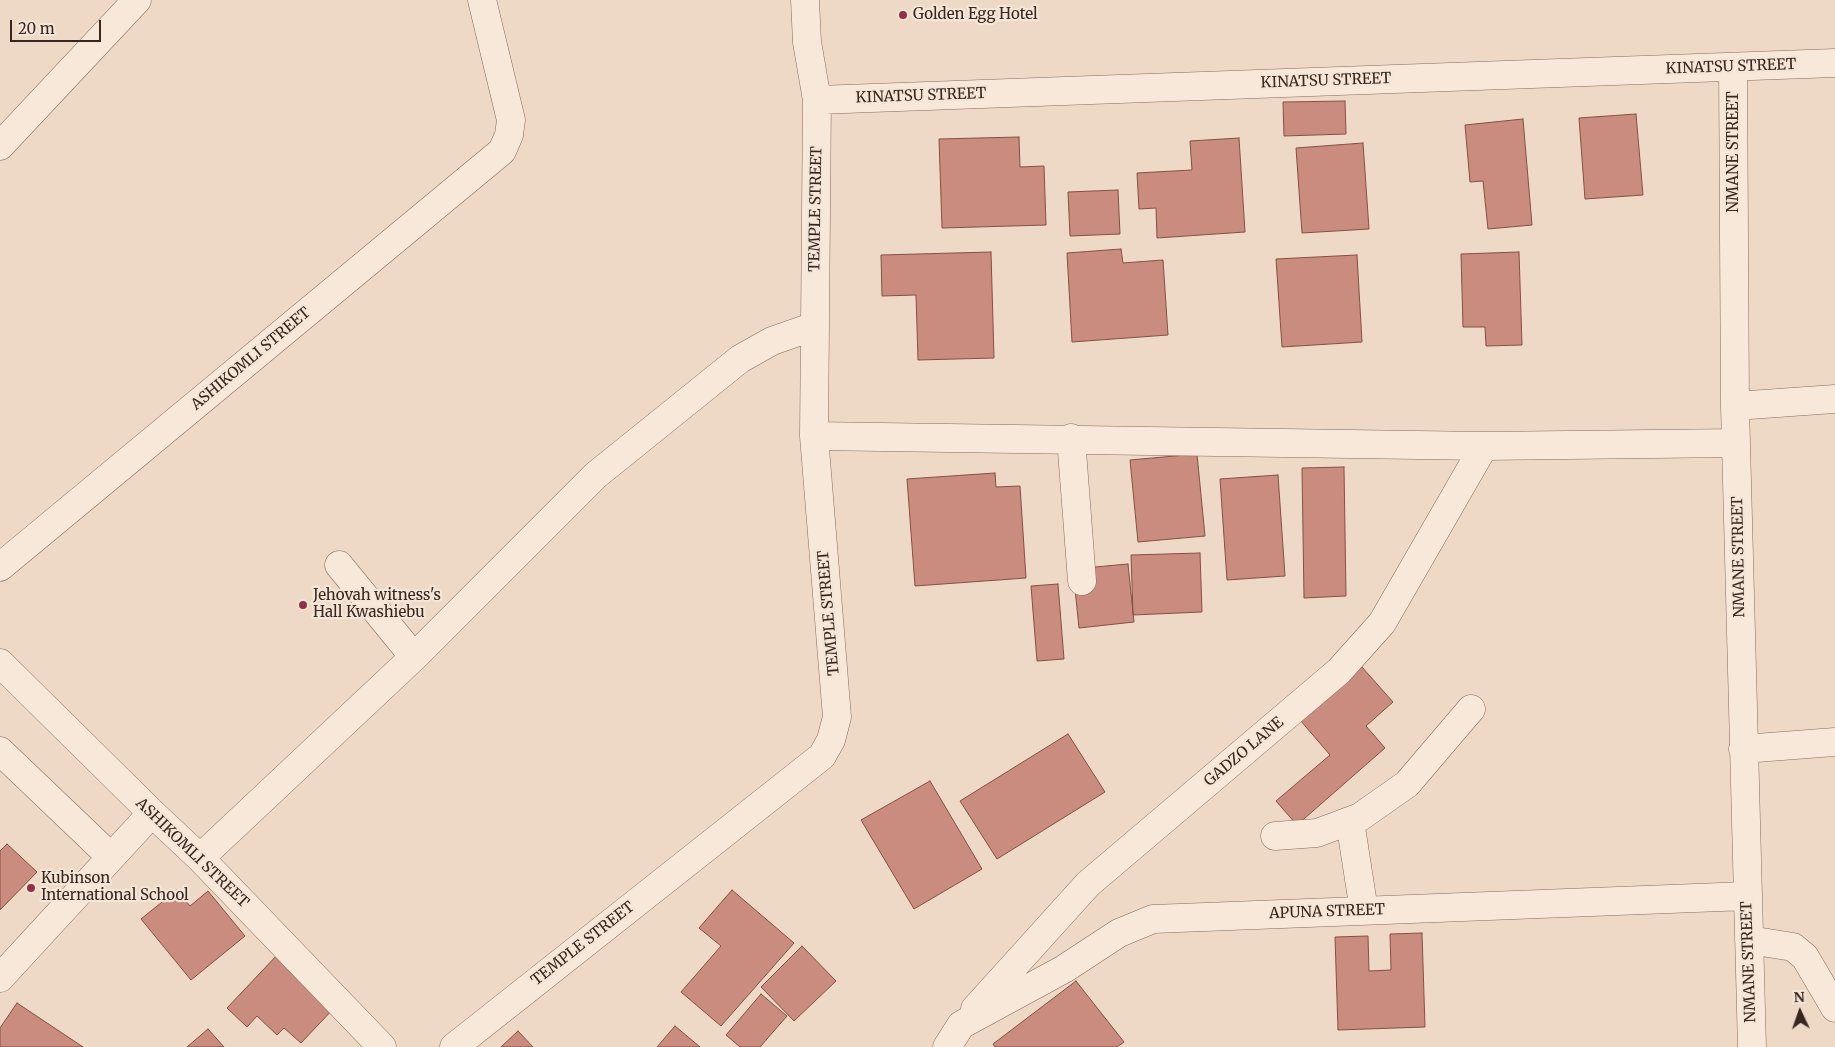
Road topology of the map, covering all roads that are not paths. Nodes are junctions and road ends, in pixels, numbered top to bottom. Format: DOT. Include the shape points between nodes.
graph roads {
  1 [pos="137,0"];
  2 [pos="482,0"];
  3 [pos="805,0"];
  4 [pos="1835,63"];
  5 [pos="1733,67"];
  6 [pos="817,100"];
  7 [pos="0,146"];
  8 [pos="815,326"];
  9 [pos="1835,399"];
  10 [pos="1735,406"];
  11 [pos="814,436"];
  12 [pos="1071,438"];
  13 [pos="1736,443"];
  14 [pos="1484,446"];
  15 [pos="338,565"];
  16 [pos="0,567"];
  17 [pos="1082,581"];
  18 [pos="414,658"];
  19 [pos="0,662"];
  20 [pos="1471,709"];
  21 [pos="1835,742"];
  22 [pos="1743,748"];
  23 [pos="0,751"];
  24 [pos="152,813"];
  25 [pos="1350,820"];
  26 [pos="1275,836"];
  27 [pos="111,857"];
  28 [pos="200,858"];
  29 [pos="1747,896"];
  30 [pos="1364,911"];
  31 [pos="1749,940"];
  32 [pos="0,978"];
  33 [pos="1835,1008"];
  34 [pos="954,1036"];
  35 [pos="382,1047"];
  36 [pos="454,1047"];
  37 [pos="1752,1047"];
  1 -- 7 [label="street"];
  2 -- 16 [label="street, ASHIKOMLI STREET" via="511,120 502,151"];
  3 -- 6 [label="street, TEMPLE STREET"];
  4 -- 5 [label="street, KINATSU STREET"];
  5 -- 6 [label="street, KINATSU STREET"];
  5 -- 10 [label="street, NMANE STREET"];
  6 -- 8 [label="street, TEMPLE STREET"];
  8 -- 11 [label="street, TEMPLE STREET"];
  8 -- 18 [label="street" via="772,341 740,359 596,475"];
  9 -- 10 [label="street"];
  10 -- 13 [label="street, NMANE STREET"];
  11 -- 12 [label="street"];
  11 -- 36 [label="street, TEMPLE STREET" via="837,717 831,740 822,756"];
  12 -- 14 [label="street"];
  12 -- 17 [label="street"];
  13 -- 14 [label="street"];
  13 -- 22 [label="street, NMANE STREET"];
  14 -- 34 [label="street, GADZO LANE" via="1382,623 1339,671 1088,884"];
  15 -- 18 [label="street"];
  18 -- 28 [label="street"];
  19 -- 24 [label="street, ASHIKOMLI STREET"];
  20 -- 25 [label="street" via="1408,784 1360,817"];
  21 -- 22 [label="street"];
  22 -- 29 [label="street, NMANE STREET"];
  23 -- 27 [label="street"];
  24 -- 27 [label="street"];
  24 -- 28 [label="street, ASHIKOMLI STREET"];
  25 -- 26 [label="street" via="1317,833"];
  25 -- 30 [label="street"];
  27 -- 32 [label="street"];
  28 -- 35 [label="street, ASHIKOMLI STREET"];
  29 -- 30 [label="street, APUNA STREET"];
  29 -- 31 [label="street, NMANE STREET"];
  30 -- 34 [label="street, APUNA STREET" via="1154,919 1119,934"];
  31 -- 33 [label="street" via="1793,947 1805,957"];
  31 -- 37 [label="street, NMANE STREET"];
}
